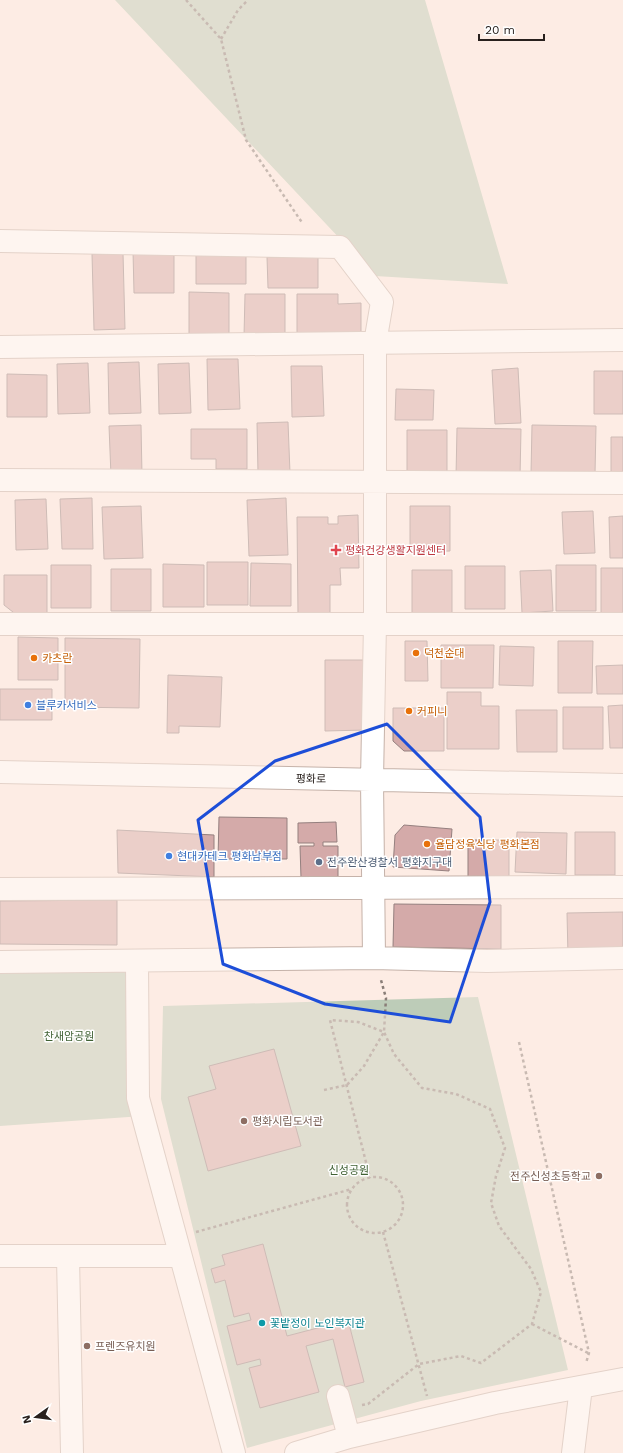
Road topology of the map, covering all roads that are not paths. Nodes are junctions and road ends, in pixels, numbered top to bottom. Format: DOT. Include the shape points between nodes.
graph roads {
  1 [pos="0,241"];
  2 [pos="623,340"];
  3 [pos="375,343"];
  4 [pos="0,347"];
  5 [pos="0,480"];
  6 [pos="375,481"];
  7 [pos="623,483"];
  8 [pos="375,623"];
  9 [pos="0,624"];
  10 [pos="623,624"];
  11 [pos="0,772"];
  12 [pos="372,780"];
  13 [pos="623,786"];
  14 [pos="374,886"];
  15 [pos="623,887"];
  16 [pos="0,889"];
  17 [pos="374,958"];
  18 [pos="623,958"];
  19 [pos="138,961"];
  20 [pos="0,962"];
  21 [pos="177,1247"];
  22 [pos="0,1256"];
  23 [pos="68,1257"];
  24 [pos="623,1379"];
  25 [pos="581,1387"];
  26 [pos="340,1404"];
  27 [pos="349,1437"];
  28 [pos="72,1453"];
  29 [pos="234,1453"];
  30 [pos="296,1453"];
  31 [pos="573,1453"];
  1 -- 3 [label="street" via="340,247 382,302"];
  2 -- 3 [label="street"];
  3 -- 4 [label="street"];
  3 -- 6 [label="street"];
  5 -- 6 [label="street"];
  6 -- 7 [label="street"];
  6 -- 8 [label="street"];
  8 -- 9 [label="street"];
  8 -- 10 [label="street"];
  8 -- 12 [label="street"];
  11 -- 12 [label="street, 평화로"];
  12 -- 13 [label="street, 평화로"];
  12 -- 14 [label="street"];
  14 -- 15 [label="street"];
  14 -- 16 [label="street"];
  14 -- 17 [label="street"];
  17 -- 18 [label="street" via="487,961"];
  17 -- 19 [label="street"];
  19 -- 20 [label="street"];
  19 -- 21 [label="street" via="138,1098"];
  21 -- 23 [label="street"];
  21 -- 29 [label="street"];
  22 -- 23 [label="street"];
  23 -- 28 [label="street"];
  24 -- 25 [label="street"];
  25 -- 27 [label="street" via="495,1403"];
  25 -- 31 [label="street"];
  26 -- 27 [label="street"];
  27 -- 30 [label="street"];
}
